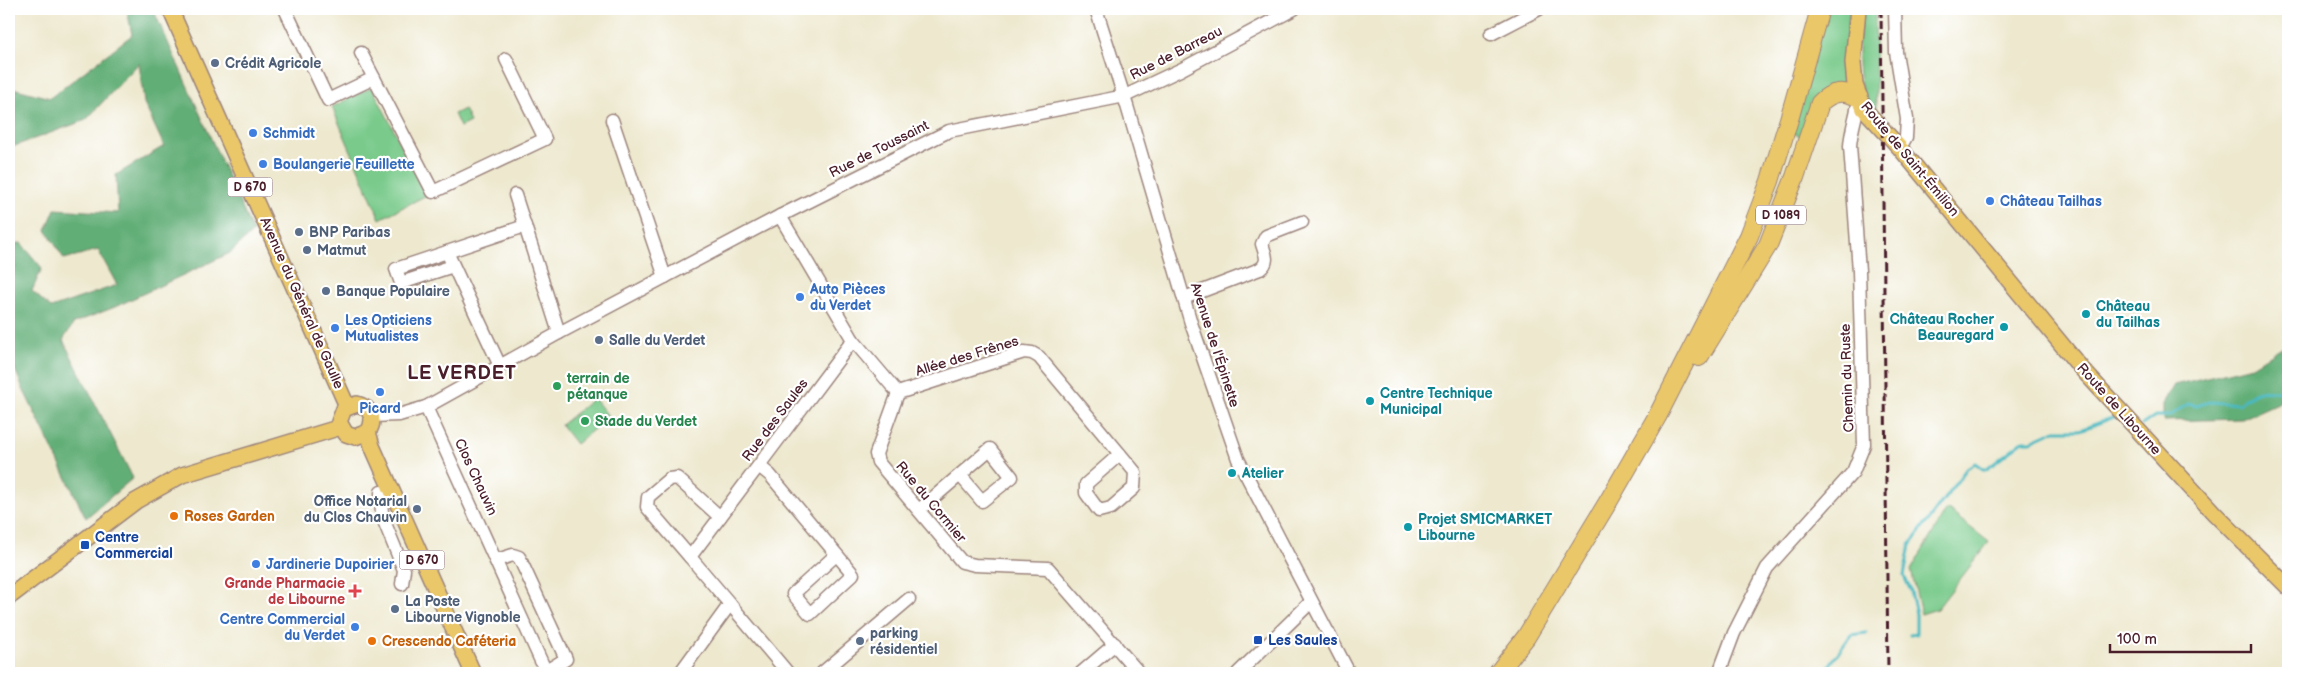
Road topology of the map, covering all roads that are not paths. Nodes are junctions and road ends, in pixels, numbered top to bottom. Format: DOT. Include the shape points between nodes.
graph roads {
  1 [pos="170,9"];
  2 [pos="285,9"];
  3 [pos="1096,9"];
  4 [pos="1294,9"];
  5 [pos="1539,9"];
  6 [pos="1858,9"];
  7 [pos="1895,9"];
  8 [pos="1818,11"];
  9 [pos="1490,34"];
  10 [pos="361,52"];
  11 [pos="506,59"];
  12 [pos="374,78"];
  13 [pos="1125,96"];
  14 [pos="1859,98"];
  15 [pos="612,120"];
  16 [pos="1900,148"];
  17 [pos="515,195"];
  18 [pos="780,216"];
  19 [pos="1961,220"];
  20 [pos="1302,222"];
  21 [pos="525,226"];
  22 [pos="447,252"];
  23 [pos="453,266"];
  24 [pos="664,277"];
  25 [pos="1184,298"];
  26 [pos="559,333"];
  27 [pos="852,340"];
  28 [pos="500,366"];
  29 [pos="898,393"];
  30 [pos="348,406"];
  31 [pos="426,407"];
  32 [pos="1658,415"];
  33 [pos="372,416"];
  34 [pos="340,427"];
  35 [pos="361,435"];
  36 [pos="1120,454"];
  37 [pos="759,466"];
  38 [pos="960,475"];
  39 [pos="381,492"];
  40 [pos="919,510"];
  41 [pos="720,517"];
  42 [pos="836,555"];
  43 [pos="690,557"];
  44 [pos="497,560"];
  45 [pos="402,584"];
  46 [pos="2288,587"];
  47 [pos="9,597"];
  48 [pos="909,599"];
  49 [pos="1311,602"];
  50 [pos="730,604"];
  51 [pos="1115,644"];
  52 [pos="462,673"];
  53 [pos="473,673"];
  54 [pos="545,673"];
  55 [pos="680,673"];
  56 [pos="788,673"];
  57 [pos="822,673"];
  58 [pos="1081,673"];
  59 [pos="1139,673"];
  60 [pos="1238,673"];
  61 [pos="1348,673"];
  62 [pos="1498,673"];
  63 [pos="1719,673"];
  1 -- 30 [label="main road, Avenue du Général de Gaulle / D 670"];
  2 -- 12 [label="street" via="328,100"];
  3 -- 13 [label="street, Avenue de l'Épinette"];
  4 -- 13 [label="street, Rue de Barreau"];
  5 -- 9 [label="street"];
  6 -- 14 [label="main road, Route de Saint-Émilion" via="1853,63"];
  7 -- 16 [label="street" via="1896,52 1907,120 1906,137"];
  8 -- 32 [label="highway, D 1089" via="1788,125 1749,236"];
  10 -- 12 [label="street"];
  11 -- 12 [label="street" via="545,139 433,192"];
  13 -- 18 [label="street, Rue de Toussaint" via="949,131"];
  13 -- 25 [label="street, Avenue de l'Épinette"];
  14 -- 16 [label="main road, Route de Saint-Émilion" via="1864,109"];
  14 -- 32 [label="highway, D 1089" via="1842,92 1828,95 1820,103 1768,245 1700,355"];
  14 -- 63 [label="street, Chemin du Ruste" via="1851,129 1864,445 1853,472 1768,568 1734,633"];
  15 -- 24 [label="street"];
  16 -- 19 [label="main road, Route de Saint-Émilion"];
  17 -- 21 [label="street"];
  18 -- 24 [label="street, Rue de Toussaint"];
  18 -- 27 [label="street"];
  19 -- 46 [label="main road, Route de Libourne" via="2081,368"];
  20 -- 25 [label="street" via="1266,236 1262,244 1267,259 1260,270"];
  21 -- 22 [label="street"];
  21 -- 26 [label="street"];
  22 -- 23 [label="street"];
  22 -- 23 [label="street" via="396,269 401,283"];
  23 -- 28 [label="street"];
  24 -- 26 [label="street, Rue de Toussaint"];
  25 -- 49 [label="street, Avenue de l'Épinette" via="1238,459"];
  26 -- 28 [label="street, Rue de Toussaint"];
  27 -- 29 [label="street"];
  27 -- 37 [label="street, Rue des Saules"];
  28 -- 31 [label="street, Rue de Toussaint"];
  29 -- 36 [label="street, Allée des Frênes" via="1024,352 1032,353 1039,357"];
  29 -- 40 [label="street, Rue du Cormier" via="876,454 878,462"];
  30 -- 33 [label="main road, Avenue du Général de Gaulle" via="362,405"];
  30 -- 34 [label="main road, Avenue du Général de Gaulle" via="341,413"];
  31 -- 33 [label="street, Rue de Toussaint"];
  31 -- 44 [label="street, Clos Chauvin"];
  32 -- 62 [label="highway, D 1089" via="1561,582"];
  33 -- 35 [label="main road" via="372,424"];
  34 -- 35 [label="main road" via="346,434"];
  34 -- 47 [label="main road" via="182,475 136,501"];
  35 -- 39 [label="main road, D 670"];
  35 -- 53 [label="main road, D 670" via="372,446"];
  36 -- 36 [label="street, Allée des Frênes" via="1086,484 1086,493 1099,511 1111,508 1134,488 1135,472"];
  37 -- 41 [label="street, Rue des Saules"];
  37 -- 42 [label="street"];
  38 -- 40 [label="street"];
  39 -- 45 [label="street" via="382,516 404,570"];
  39 -- 52 [label="main road, D 670"];
  40 -- 51 [label="street, Rue du Cormier" via="962,562 1048,568"];
  41 -- 43 [label="street, Rue des Saules"];
  41 -- 43 [label="street" via="677,478 669,479 648,497 647,507"];
  42 -- 42 [label="street" via="793,594 810,614 853,574"];
  43 -- 50 [label="street"];
  44 -- 54 [label="street, Clos Chauvin"];
  44 -- 54 [label="street, Clos Chauvin" via="513,554 518,557 566,659"];
  48 -- 57 [label="street"];
  49 -- 60 [label="street"];
  49 -- 61 [label="street, Avenue de l'Épinette"];
  50 -- 55 [label="street"];
  50 -- 56 [label="street"];
  51 -- 58 [label="street"];
  51 -- 59 [label="street, Rue du Cormier"];
}
